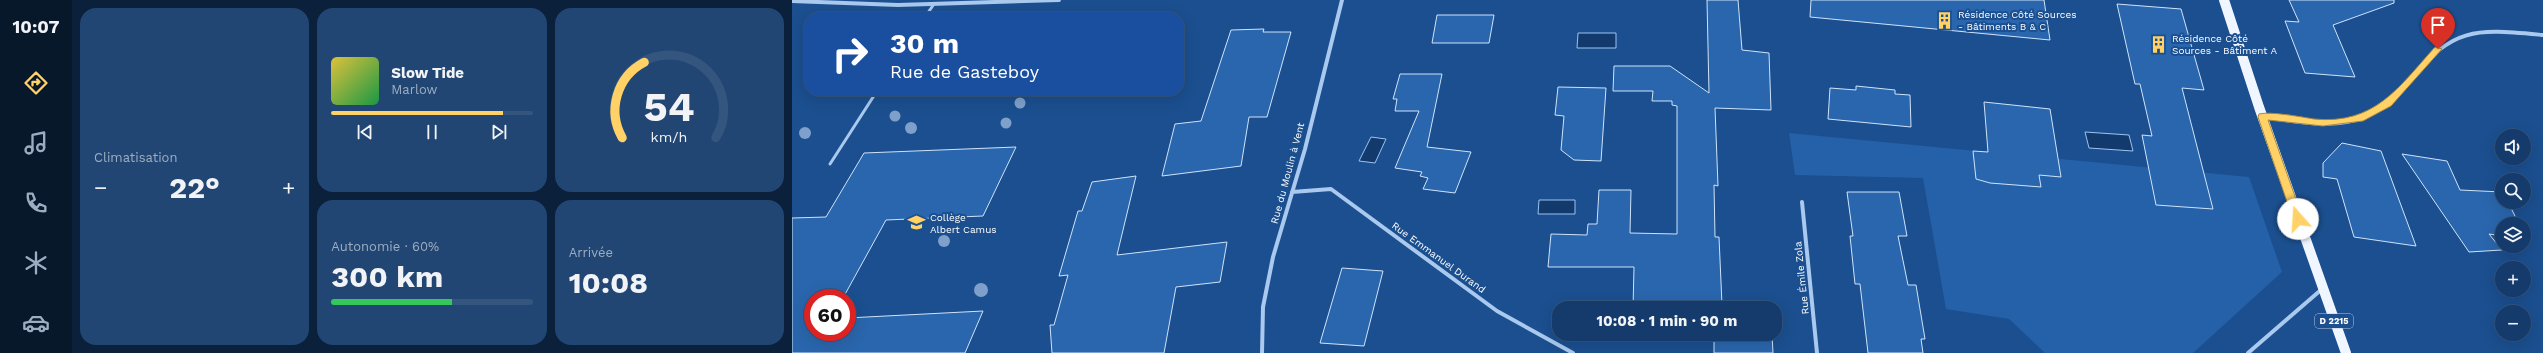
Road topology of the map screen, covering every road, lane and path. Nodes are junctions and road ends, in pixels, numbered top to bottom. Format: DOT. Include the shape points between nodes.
graph roads {
  1 [pos="1059,0"];
  2 [pos="1342,0"];
  3 [pos="2224,0"];
  4 [pos="792,1"];
  5 [pos="934,4"];
  6 [pos="928,12"];
  7 [pos="2543,35"];
  8 [pos="874,96"];
  9 [pos="2262,117"];
  10 [pos="830,164"];
  11 [pos="1292,192"];
  12 [pos="1802,202"];
  13 [pos="2322,289"];
  14 [pos="1262,353"];
  15 [pos="1573,353"];
  16 [pos="1817,353"];
  17 [pos="2248,353"];
  18 [pos="2346,353"];
  1 -- 5 [label="street"];
  2 -- 11 [label="street, Rue du Moulin à Vent"];
  3 -- 9 [label="main road, D 2215"];
  4 -- 5 [label="street"];
  5 -- 6 [label="lane"];
  7 -- 9 [label="street" via="2488,32 2465,35 2451,41 2438,49 2388,104 2360,119 2323,123"];
  8 -- 10 [label="lane"];
  9 -- 13 [label="main road, D 2215"];
  11 -- 14 [label="street, Rue du Moulin à Vent" via="1273,257 1263,307"];
  11 -- 15 [label="street, Rue Emmanuel Durand" via="1331,190 1497,311"];
  12 -- 16 [label="street, Rue Émile Zola"];
  13 -- 17 [label="street"];
  13 -- 18 [label="main road, D 2215"];
}
